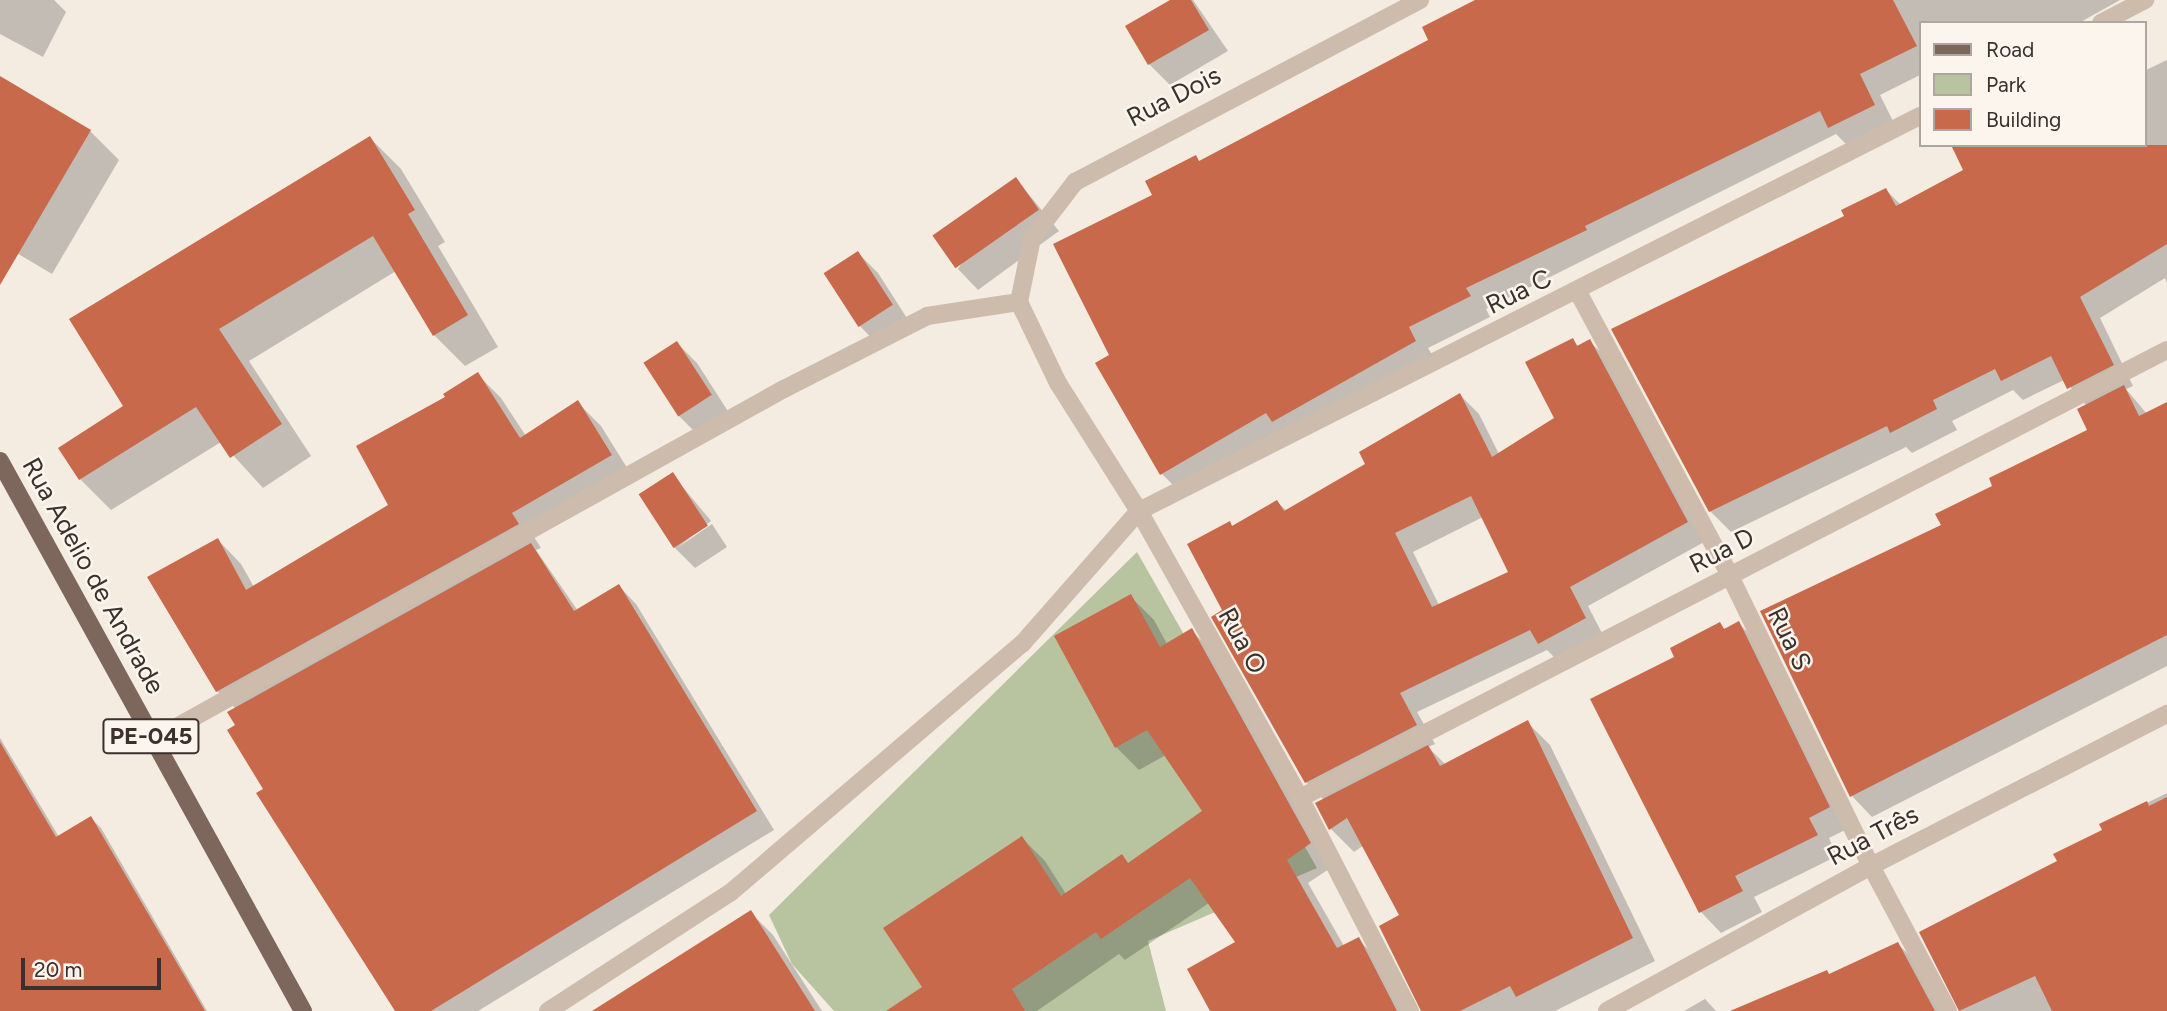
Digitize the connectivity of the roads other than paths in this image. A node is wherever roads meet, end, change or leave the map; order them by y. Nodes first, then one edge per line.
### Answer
1 (1420, 0) edge
2 (2136, 2) edge
3 (2104, 21) edge
4 (1918, 117) edge
5 (1578, 292) junction
6 (1019, 302) junction
7 (2167, 350) edge
8 (0, 461) edge
9 (1139, 511) junction
10 (1730, 576) junction
11 (2167, 714) edge
12 (153, 740) junction
13 (1300, 797) junction
14 (1871, 866) junction
15 (303, 1011) edge
16 (548, 1011) edge
17 (1410, 1011) edge
18 (1606, 1011) edge
19 (1948, 1011) edge

1 - 6 street, Rua Dois
2 - 3 street
4 - 5 street, Rua C
5 - 9 street, Rua C
5 - 10 street, Rua S
6 - 9 street, Rua O
6 - 12 street
7 - 10 street, Rua D
8 - 12 main road, Rua Adelio de Andrade / PE-045
9 - 13 street, Rua O
9 - 16 street
10 - 13 street, Rua D
10 - 14 street, Rua S
11 - 14 street, Rua Três
12 - 15 main road, Rua Adelio de Andrade / PE-045
13 - 17 street, Rua O
14 - 18 street, Rua Três
14 - 19 street, Rua S

